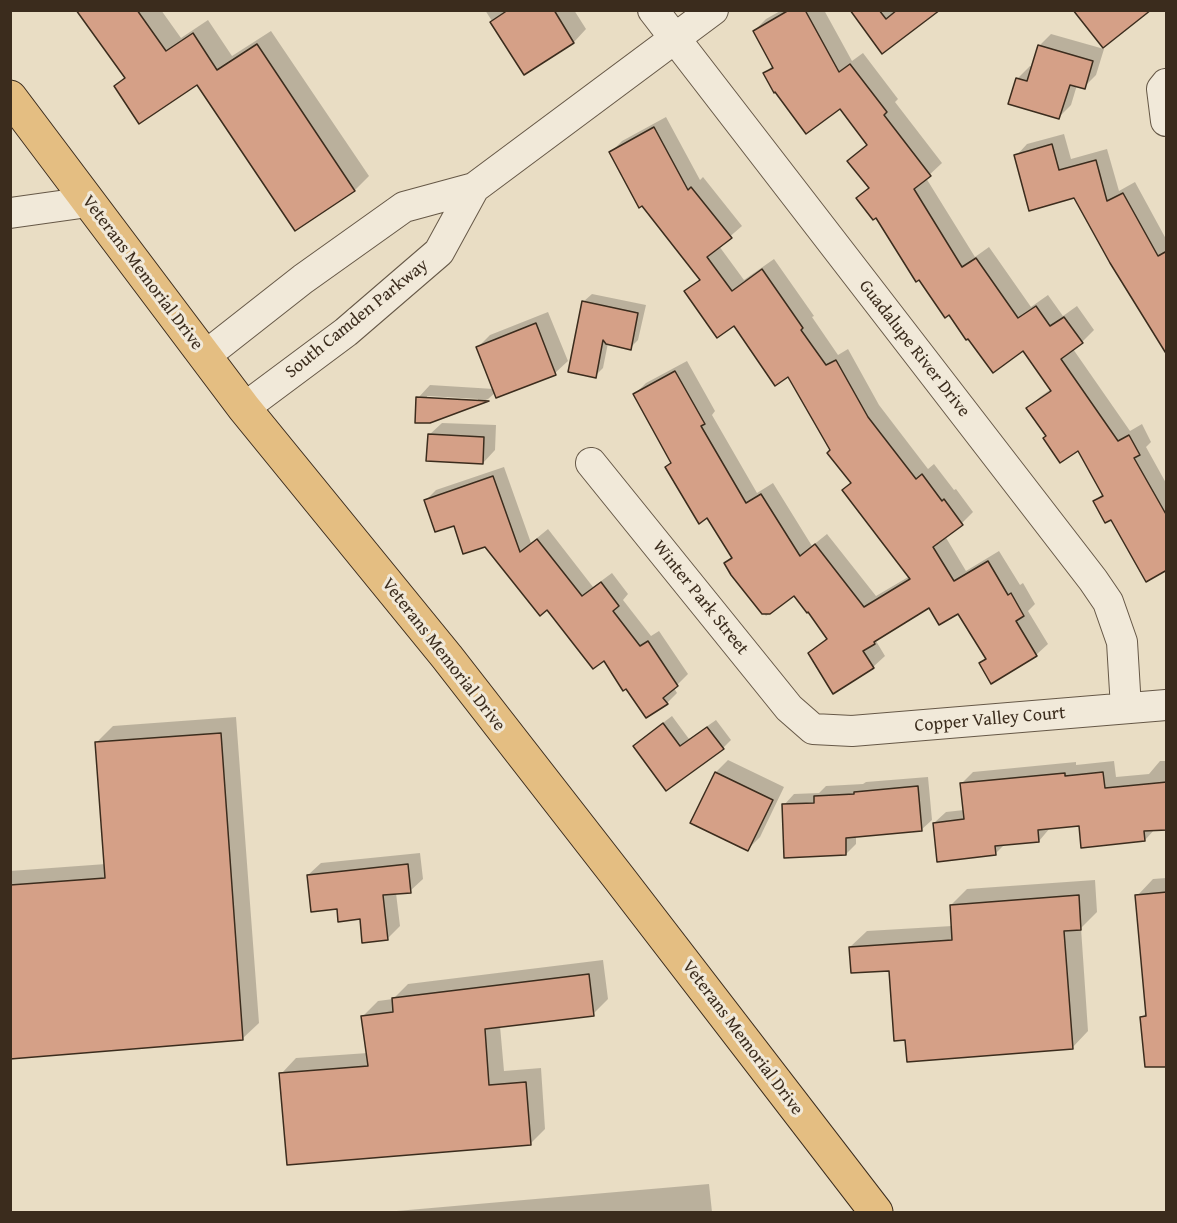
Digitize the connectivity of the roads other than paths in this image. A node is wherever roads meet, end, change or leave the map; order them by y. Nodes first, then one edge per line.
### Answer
1 (653, 10) edge
2 (713, 10) edge
3 (675, 39) junction
4 (1167, 84) edge
5 (10, 98) edge
6 (1167, 121) edge
7 (474, 188) junction
8 (88, 202) junction
9 (10, 213) edge
10 (205, 356) junction
11 (244, 408) junction
12 (591, 463) dead end
13 (1167, 705) edge
14 (1126, 708) junction
15 (813, 729) joint
16 (876, 1212) edge

1 - 3 street, Guadalupe River Drive
2 - 3 street, South Camden Parkway
3 - 7 street, South Camden Parkway
3 - 14 street, Guadalupe River Drive
4 - 6 street
5 - 8 main road, Veterans Memorial Drive
7 - 10 street, South Camden Parkway
7 - 11 street, South Camden Parkway
8 - 9 street
8 - 10 main road, Veterans Memorial Drive
10 - 11 main road, Veterans Memorial Drive
11 - 16 main road, Veterans Memorial Drive
12 - 15 street, Winter Park Street
13 - 14 street, Copper Valley Court
14 - 15 street, Copper Valley Court

